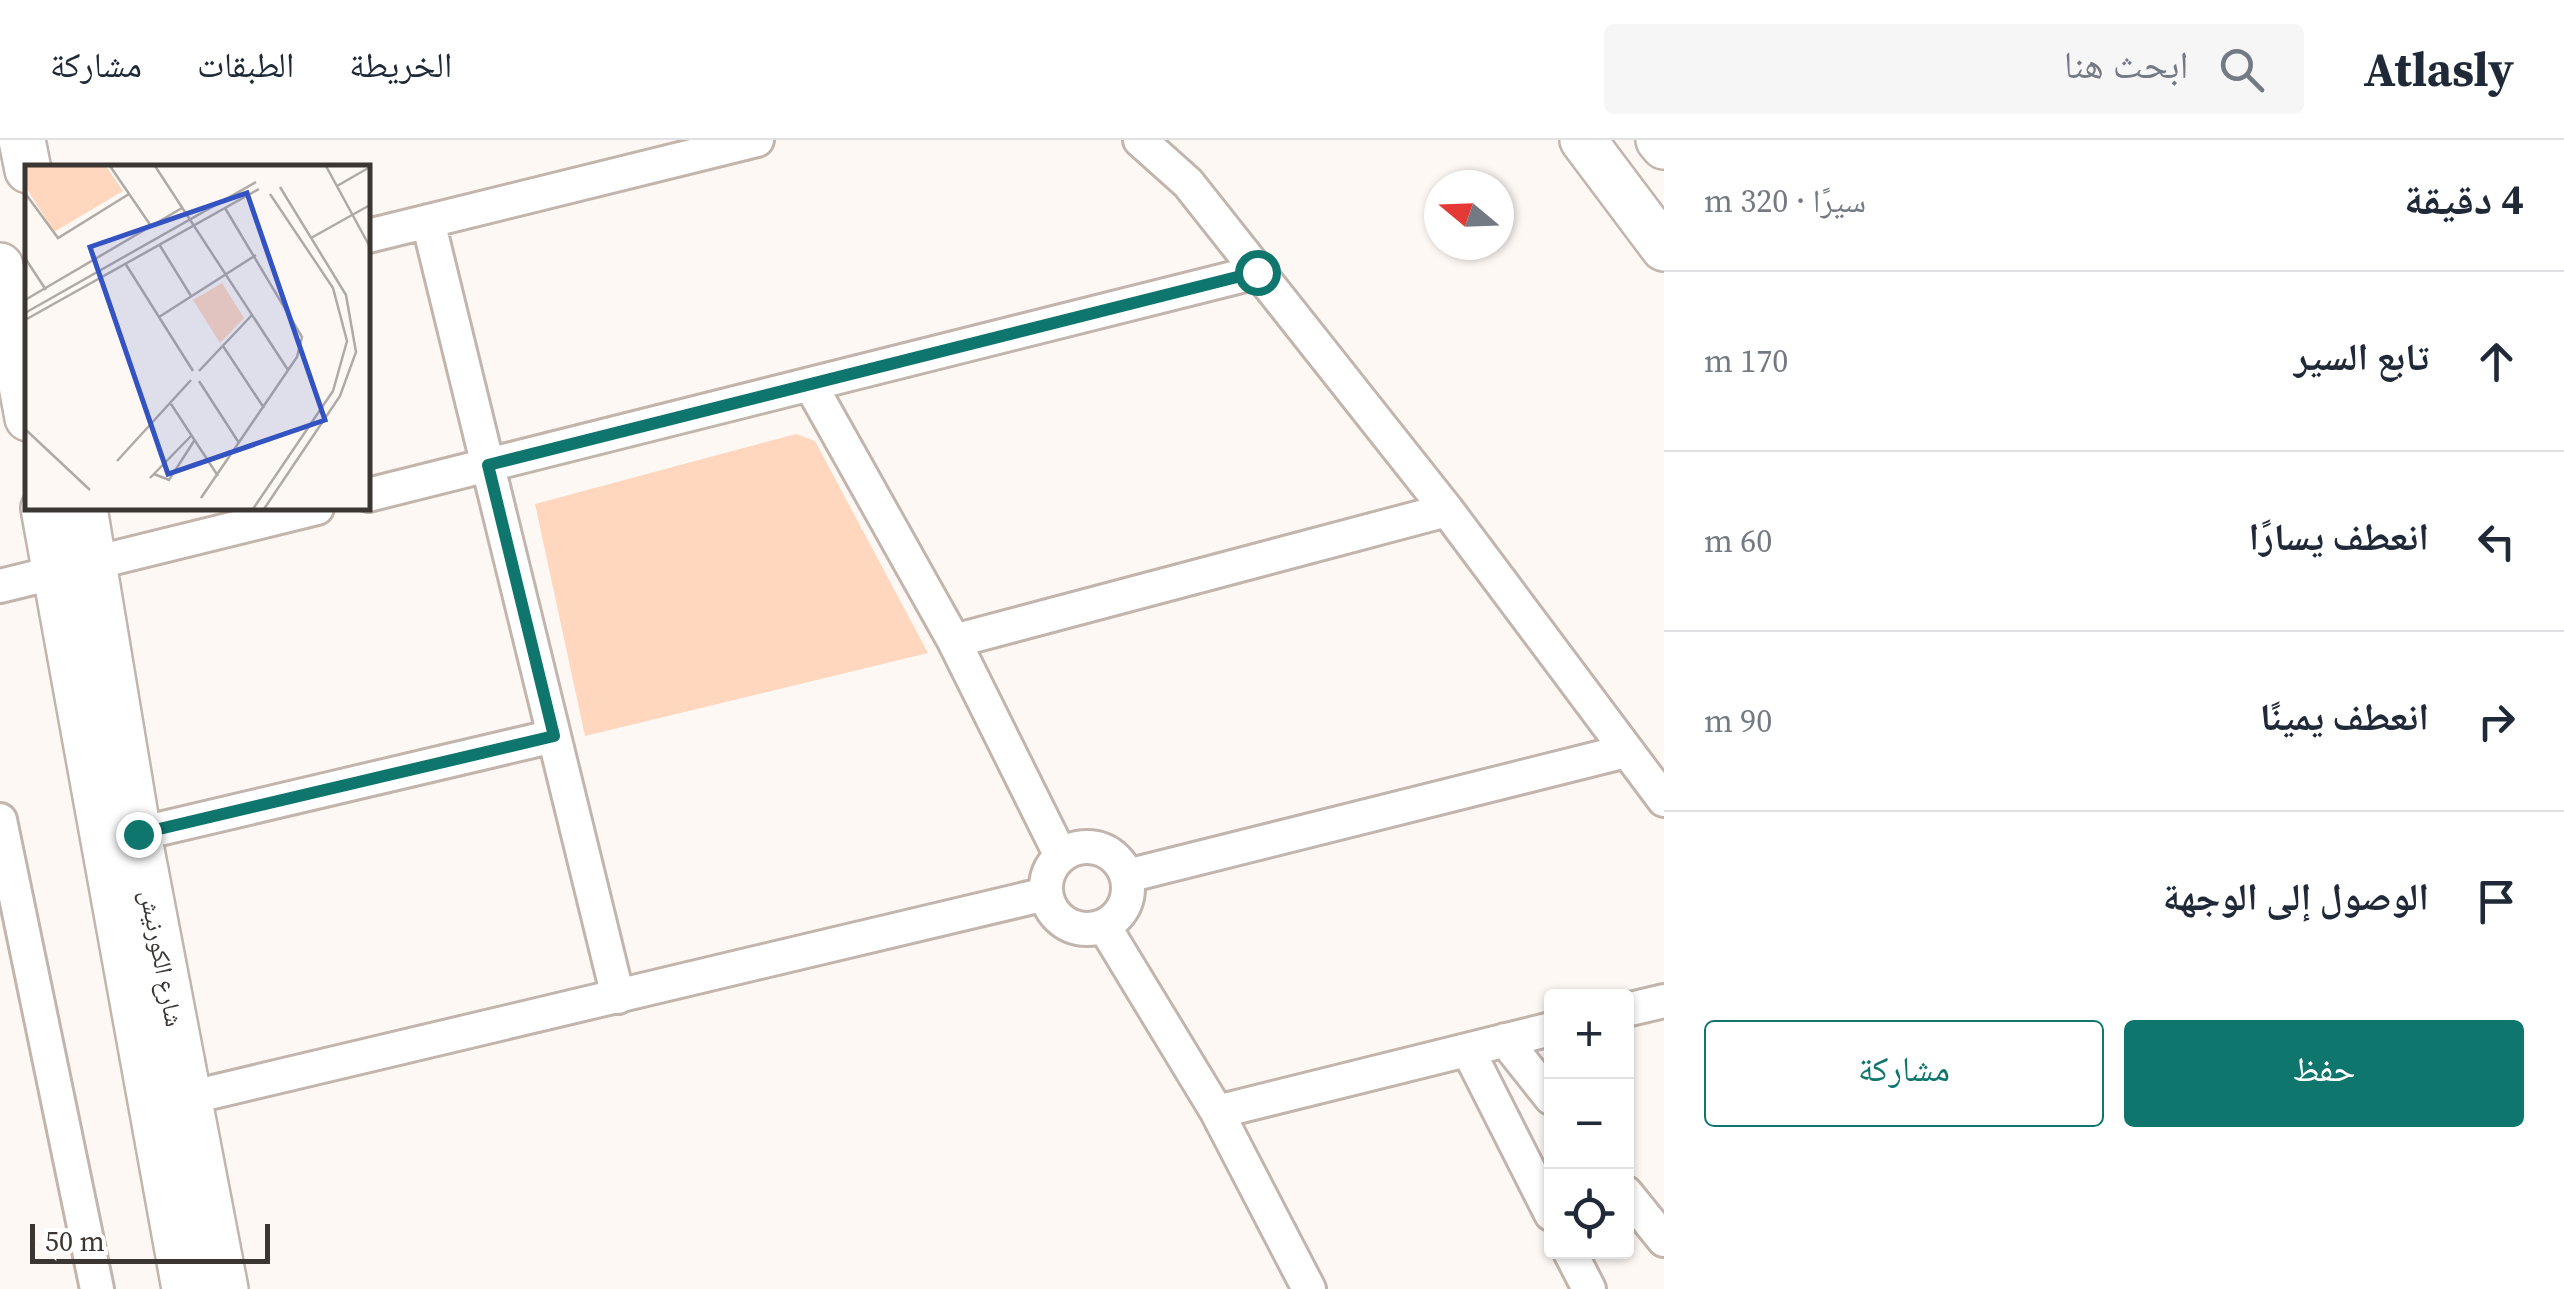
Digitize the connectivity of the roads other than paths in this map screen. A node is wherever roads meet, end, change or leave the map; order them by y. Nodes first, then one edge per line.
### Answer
1 (22, 140) edge
2 (757, 140) edge
3 (1140, 140) edge
4 (1582, 140) edge
5 (1659, 140) edge
6 (1664, 146) edge
7 (27, 165) edge
8 (428, 221) junction
9 (370, 236) edge
10 (1664, 248) edge
11 (0, 266) edge
12 (1257, 272) junction
13 (810, 384) junction
14 (25, 402) edge
15 (488, 465) junction
16 (370, 494) edge
17 (45, 510) edge
18 (84, 510) edge
19 (309, 510) edge
20 (1447, 510) junction
21 (74, 568) junction
22 (0, 586) edge
23 (954, 641) junction
24 (554, 736) junction
25 (1626, 751) junction
26 (1664, 800) edge
27 (138, 834) junction
28 (2, 837) edge
29 (1061, 856) junction
30 (1127, 876) junction
31 (1046, 894) junction
32 (1104, 926) junction
33 (618, 997) junction
34 (1664, 1001) edge
35 (1634, 1008) edge
36 (1544, 1031) edge
37 (1506, 1040) junction
38 (1468, 1050) junction
39 (1544, 1088) edge
40 (188, 1098) junction
41 (1217, 1112) junction
42 (1544, 1198) edge
43 (1634, 1203) edge
44 (1664, 1240) edge
45 (1574, 1259) edge
46 (97, 1289) edge
47 (184, 1289) edge
48 (225, 1289) edge
49 (1309, 1289) edge
50 (1589, 1289) edge

1 - 7 street
2 - 8 street
3 - 12 street
4 - 10 street
5 - 6 street
8 - 9 street
8 - 15 street
11 - 14 street
12 - 13 street
12 - 20 street
13 - 15 street
13 - 23 street
15 - 16 street
15 - 24 street
17 - 21 street, شارع الكورنيش
18 - 21 street, شارع الكورنيش
19 - 21 street
20 - 23 street
20 - 25 street
21 - 22 street
21 - 27 street, شارع الكورنيش
21 - 47 street, شارع الكورنيش
23 - 29 street
24 - 27 street
24 - 33 street
25 - 26 street
25 - 30 street
27 - 40 street, شارع الكورنيش
28 - 46 street
29 - 30 street
29 - 31 street
30 - 32 street
31 - 32 street
31 - 33 street
32 - 41 street
33 - 40 street
34 - 35 street
36 - 37 street
37 - 38 street
37 - 39 street
38 - 41 street
38 - 42 street
40 - 48 street, شارع الكورنيش
41 - 49 street
43 - 44 street
45 - 50 street

